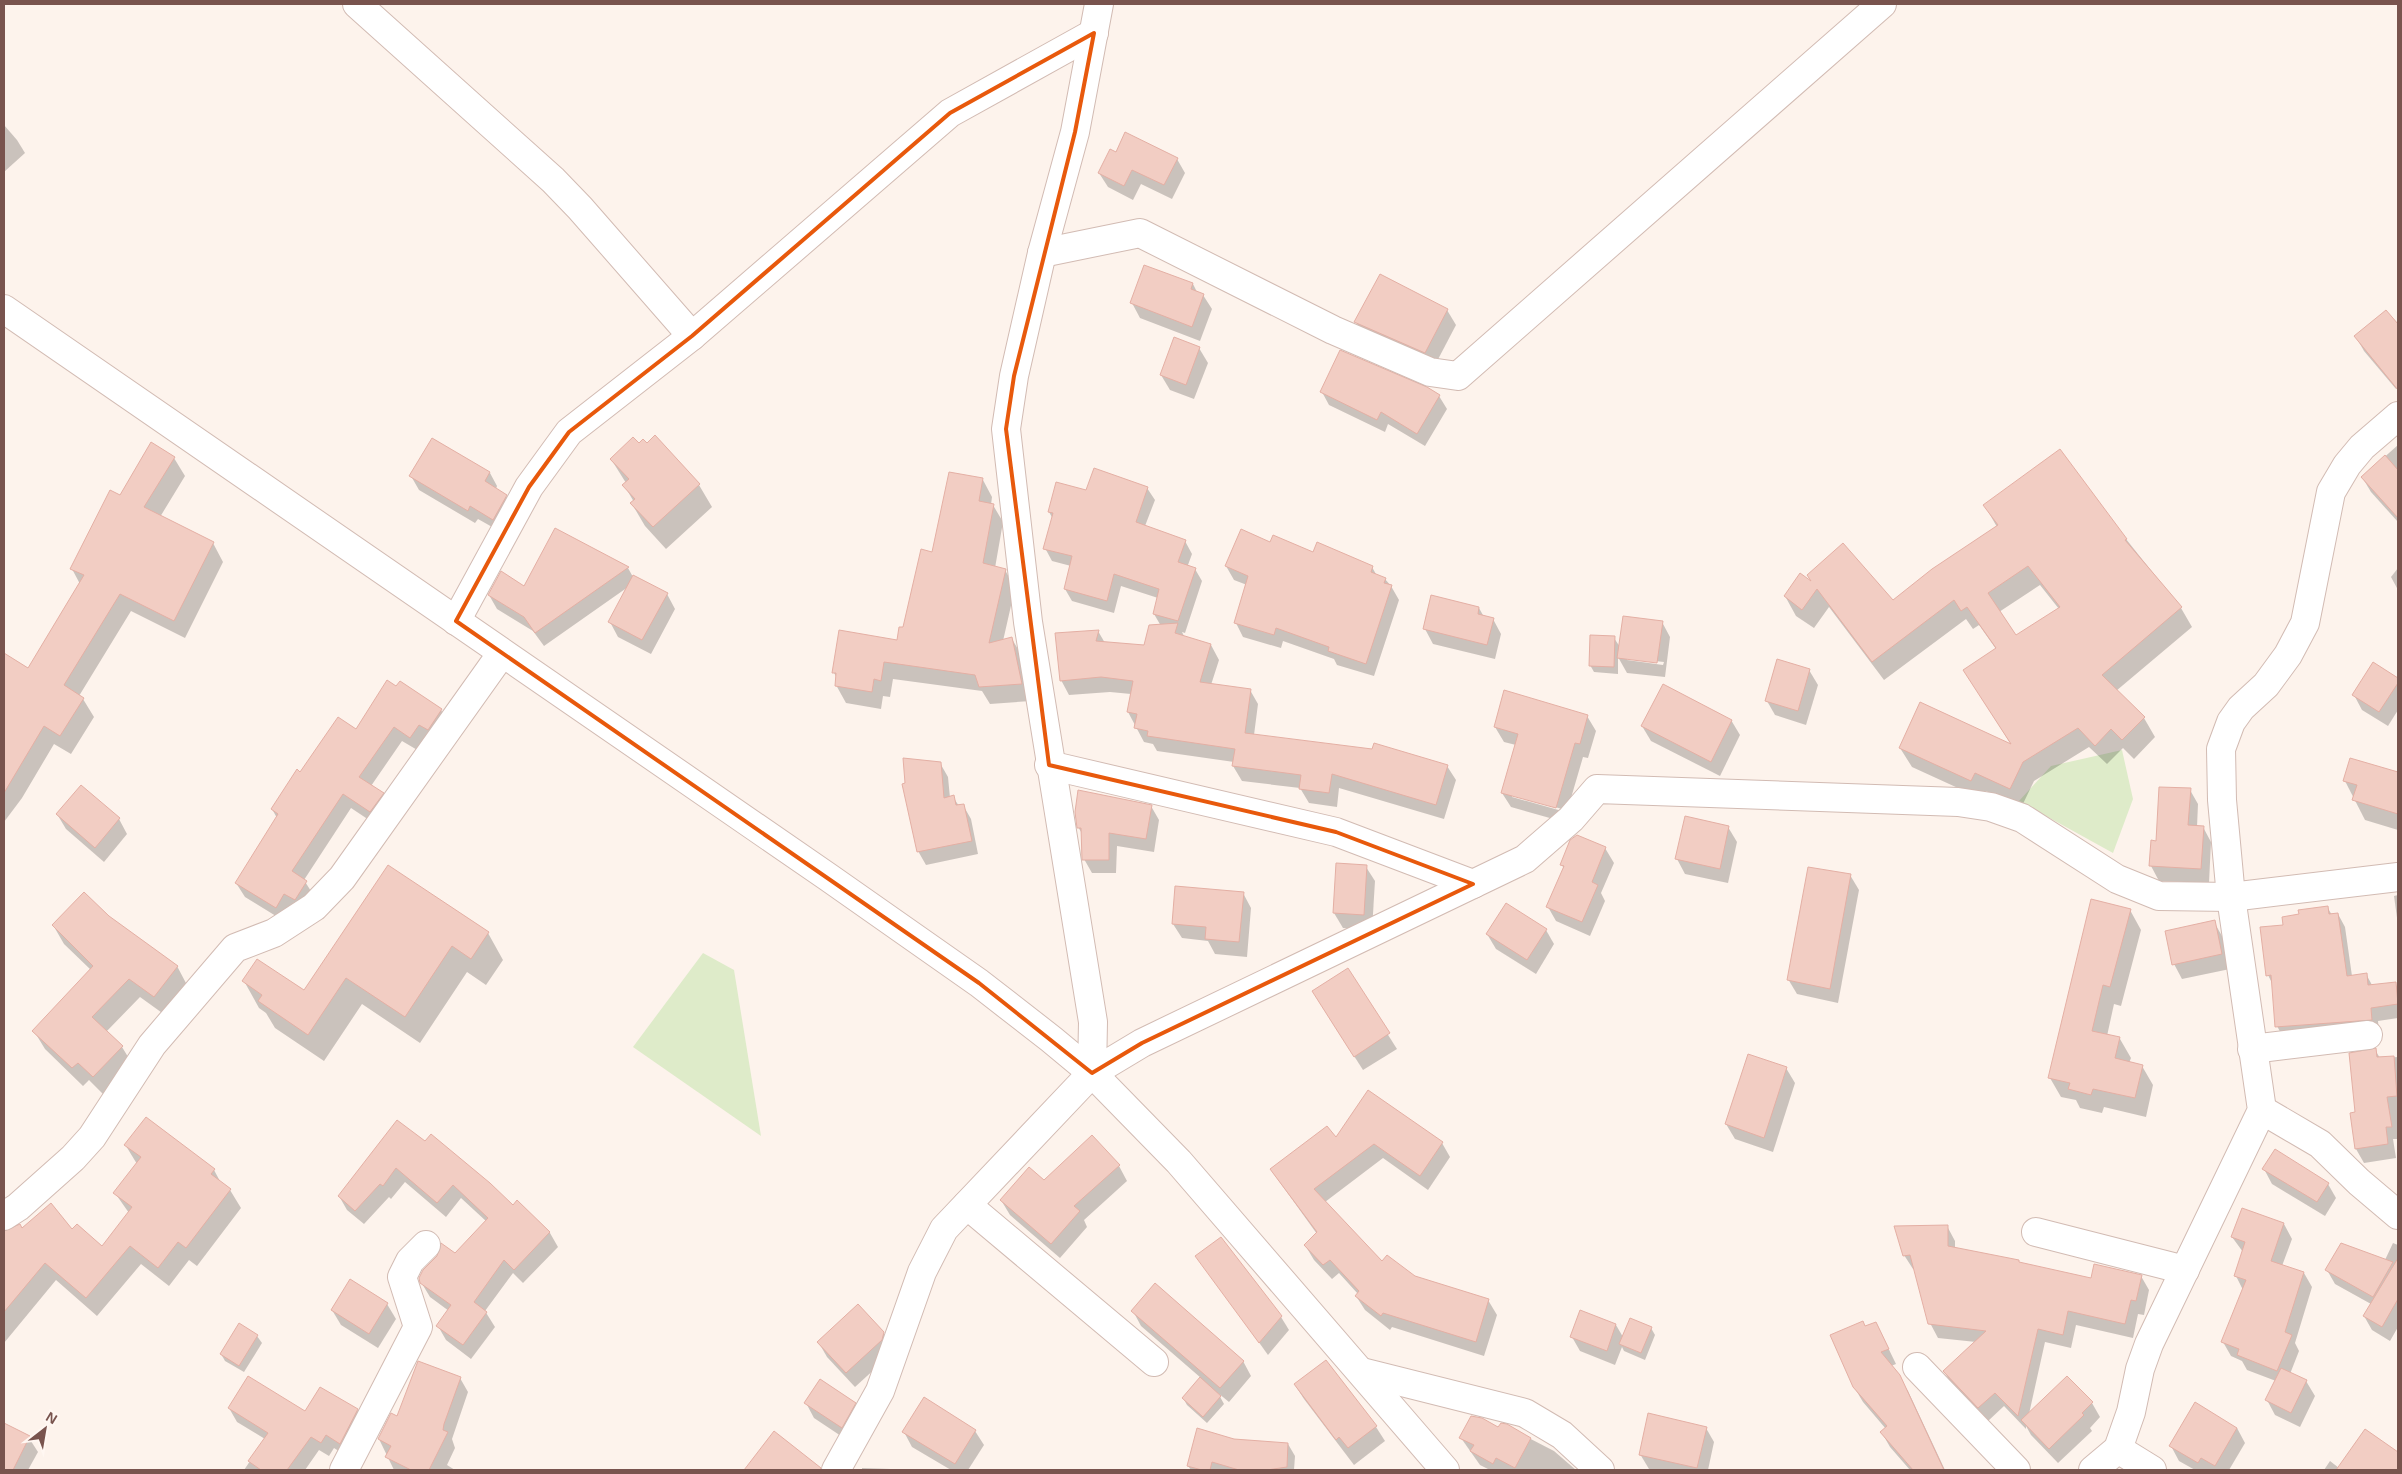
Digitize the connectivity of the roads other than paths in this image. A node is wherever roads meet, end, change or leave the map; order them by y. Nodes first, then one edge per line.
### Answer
1 (357, 4) edge
2 (1099, 4) edge
3 (1882, 4) edge
4 (1094, 33) junction
5 (1042, 253) junction
6 (4, 309) edge
7 (692, 336) junction
8 (2398, 416) edge
9 (456, 621) junction
10 (502, 653) junction
11 (1050, 765) junction
12 (2398, 877) edge
13 (1473, 884) junction
14 (2231, 897) junction
15 (2368, 1035) dead end
16 (2252, 1048) junction
17 (1092, 1073) junction
18 (2262, 1110) junction
19 (967, 1205) junction
20 (2398, 1215) edge
21 (4, 1216) edge
22 (2036, 1232) dead end
23 (426, 1245) dead end
24 (2185, 1270) junction
25 (1154, 1362) dead end
26 (1917, 1367) dead end
27 (1362, 1372) junction
28 (2118, 1449) junction
29 (344, 1470) edge
30 (836, 1470) edge
31 (1445, 1470) edge
32 (1600, 1470) edge
33 (2016, 1470) edge
34 (2093, 1470) edge
35 (2152, 1470) edge

1 - 7 street
2 - 4 street
3 - 5 street
4 - 5 street
4 - 7 street
5 - 11 street
6 - 9 street
7 - 9 street
8 - 14 street
9 - 10 street
10 - 17 street
10 - 21 street
11 - 13 street
11 - 17 street
12 - 14 street
13 - 14 street
13 - 17 street
14 - 16 street
15 - 16 street
16 - 18 street
17 - 19 street
17 - 27 street
18 - 20 street
18 - 24 street
19 - 25 street
19 - 30 street
22 - 24 street
23 - 29 street
24 - 28 street
26 - 33 street
27 - 31 street
27 - 32 street
28 - 34 street
28 - 35 street

